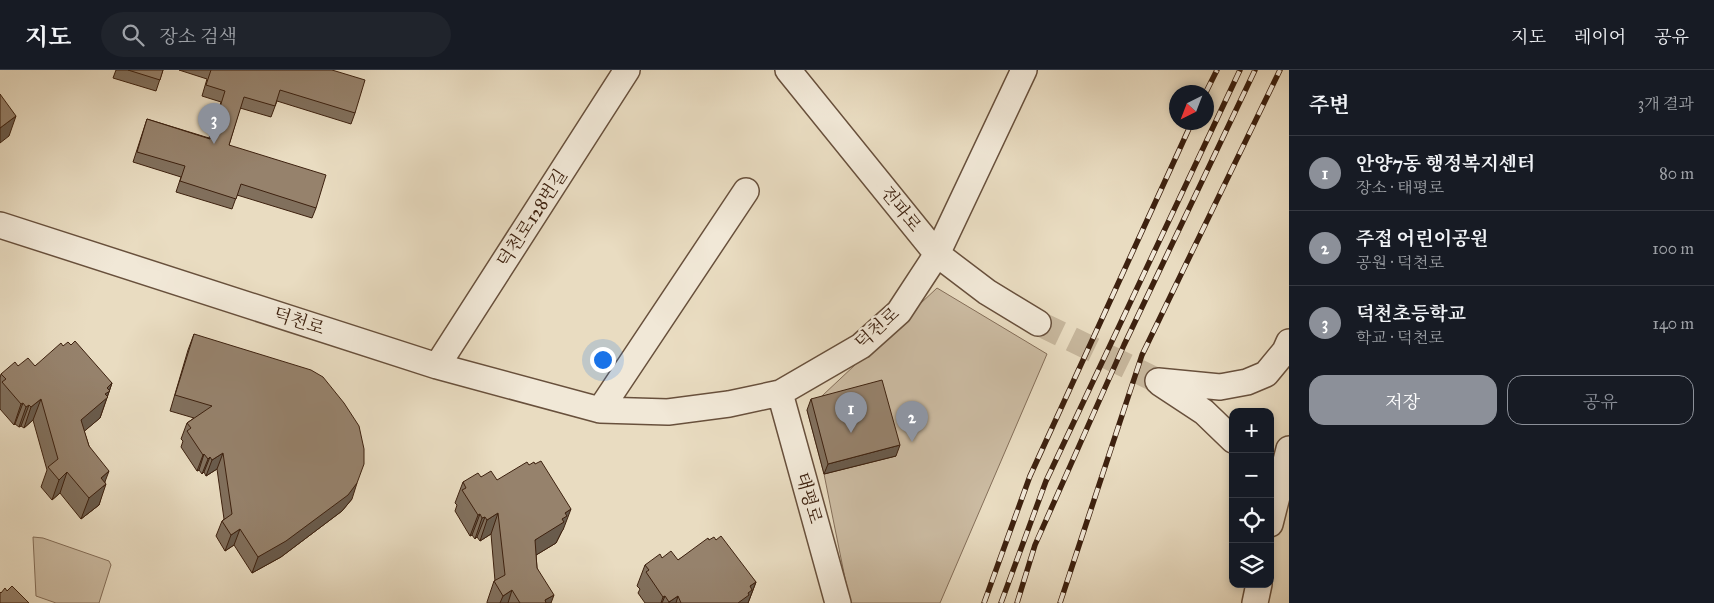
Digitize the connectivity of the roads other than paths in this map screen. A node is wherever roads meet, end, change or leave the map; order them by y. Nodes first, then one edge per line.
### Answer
1 (627, 70) edge
2 (788, 70) edge
3 (1024, 70) edge
4 (746, 191) dead end
5 (0, 225) edge
6 (937, 254) junction
7 (1038, 323) tunnel mouth
8 (1289, 342) edge
9 (437, 366) junction
10 (780, 393) junction
11 (600, 410) junction
12 (1229, 436) edge
13 (1289, 449) edge
14 (1277, 516) edge
15 (838, 603) edge

1 - 9 street, 덕천로128번길
2 - 6 street, 전파로
3 - 6 street, 덕천로
4 - 11 street
5 - 9 street, 덕천로
6 - 7 street, 전파로
6 - 10 street, 덕천로
8 - 12 street
9 - 11 street, 덕천로
10 - 11 street, 덕천로
10 - 15 street, 태평로
13 - 14 street

